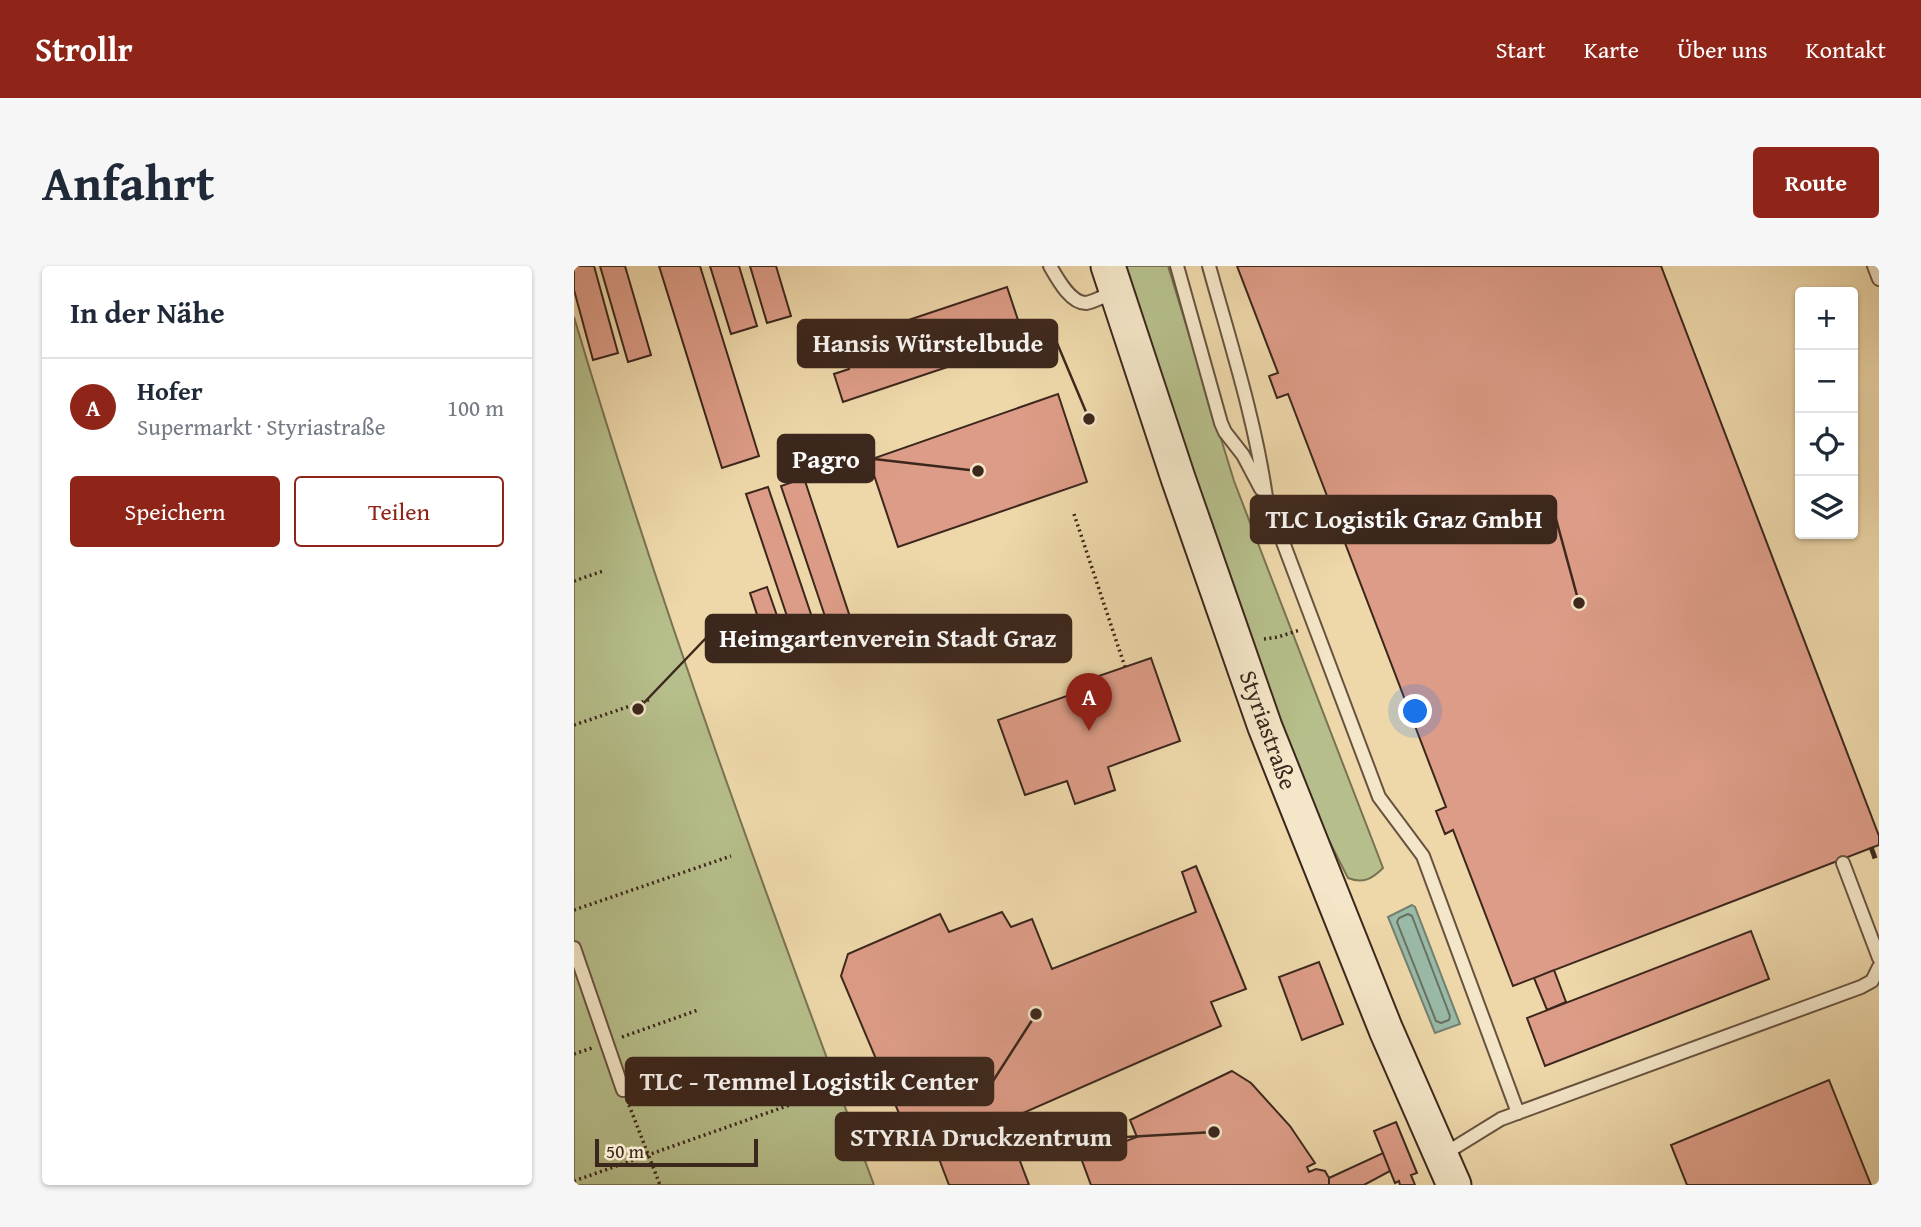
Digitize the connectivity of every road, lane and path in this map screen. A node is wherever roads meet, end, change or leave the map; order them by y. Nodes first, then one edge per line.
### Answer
1 (1050, 266) edge
2 (1177, 266) edge
3 (1209, 266) edge
4 (1874, 266) edge
5 (1112, 279) edge
6 (1879, 279) edge
7 (1266, 497) junction
8 (1074, 514) dead end
9 (603, 570) dead end
10 (574, 580) edge
11 (1293, 634) dead end
12 (1278, 638) dead end
13 (1125, 667) dead end
14 (651, 699) dead end
15 (574, 725) edge
16 (731, 856) dead end
17 (1843, 863) dead end
18 (574, 910) edge
19 (574, 948) edge
20 (1879, 958) edge
21 (1879, 967) edge
22 (698, 1010) dead end
23 (607, 1043) junction
24 (574, 1054) edge
25 (623, 1090) joint
26 (818, 1095) dead end
27 (1518, 1113) junction
28 (649, 1155) junction
29 (1448, 1170) edge
30 (574, 1181) edge
31 (660, 1185) edge

1 - 5 lane
2 - 7 lane
3 - 7 lane
4 - 6 lane
5 - 29 street, Styriastraße
7 - 27 lane
8 - 13 path
9 - 10 path
11 - 12 path
14 - 15 path
16 - 18 path
17 - 20 lane
19 - 23 lane
21 - 27 lane
22 - 23 path
23 - 24 path
23 - 25 lane
25 - 28 path
26 - 28 path
27 - 29 lane
28 - 30 path
28 - 31 path

